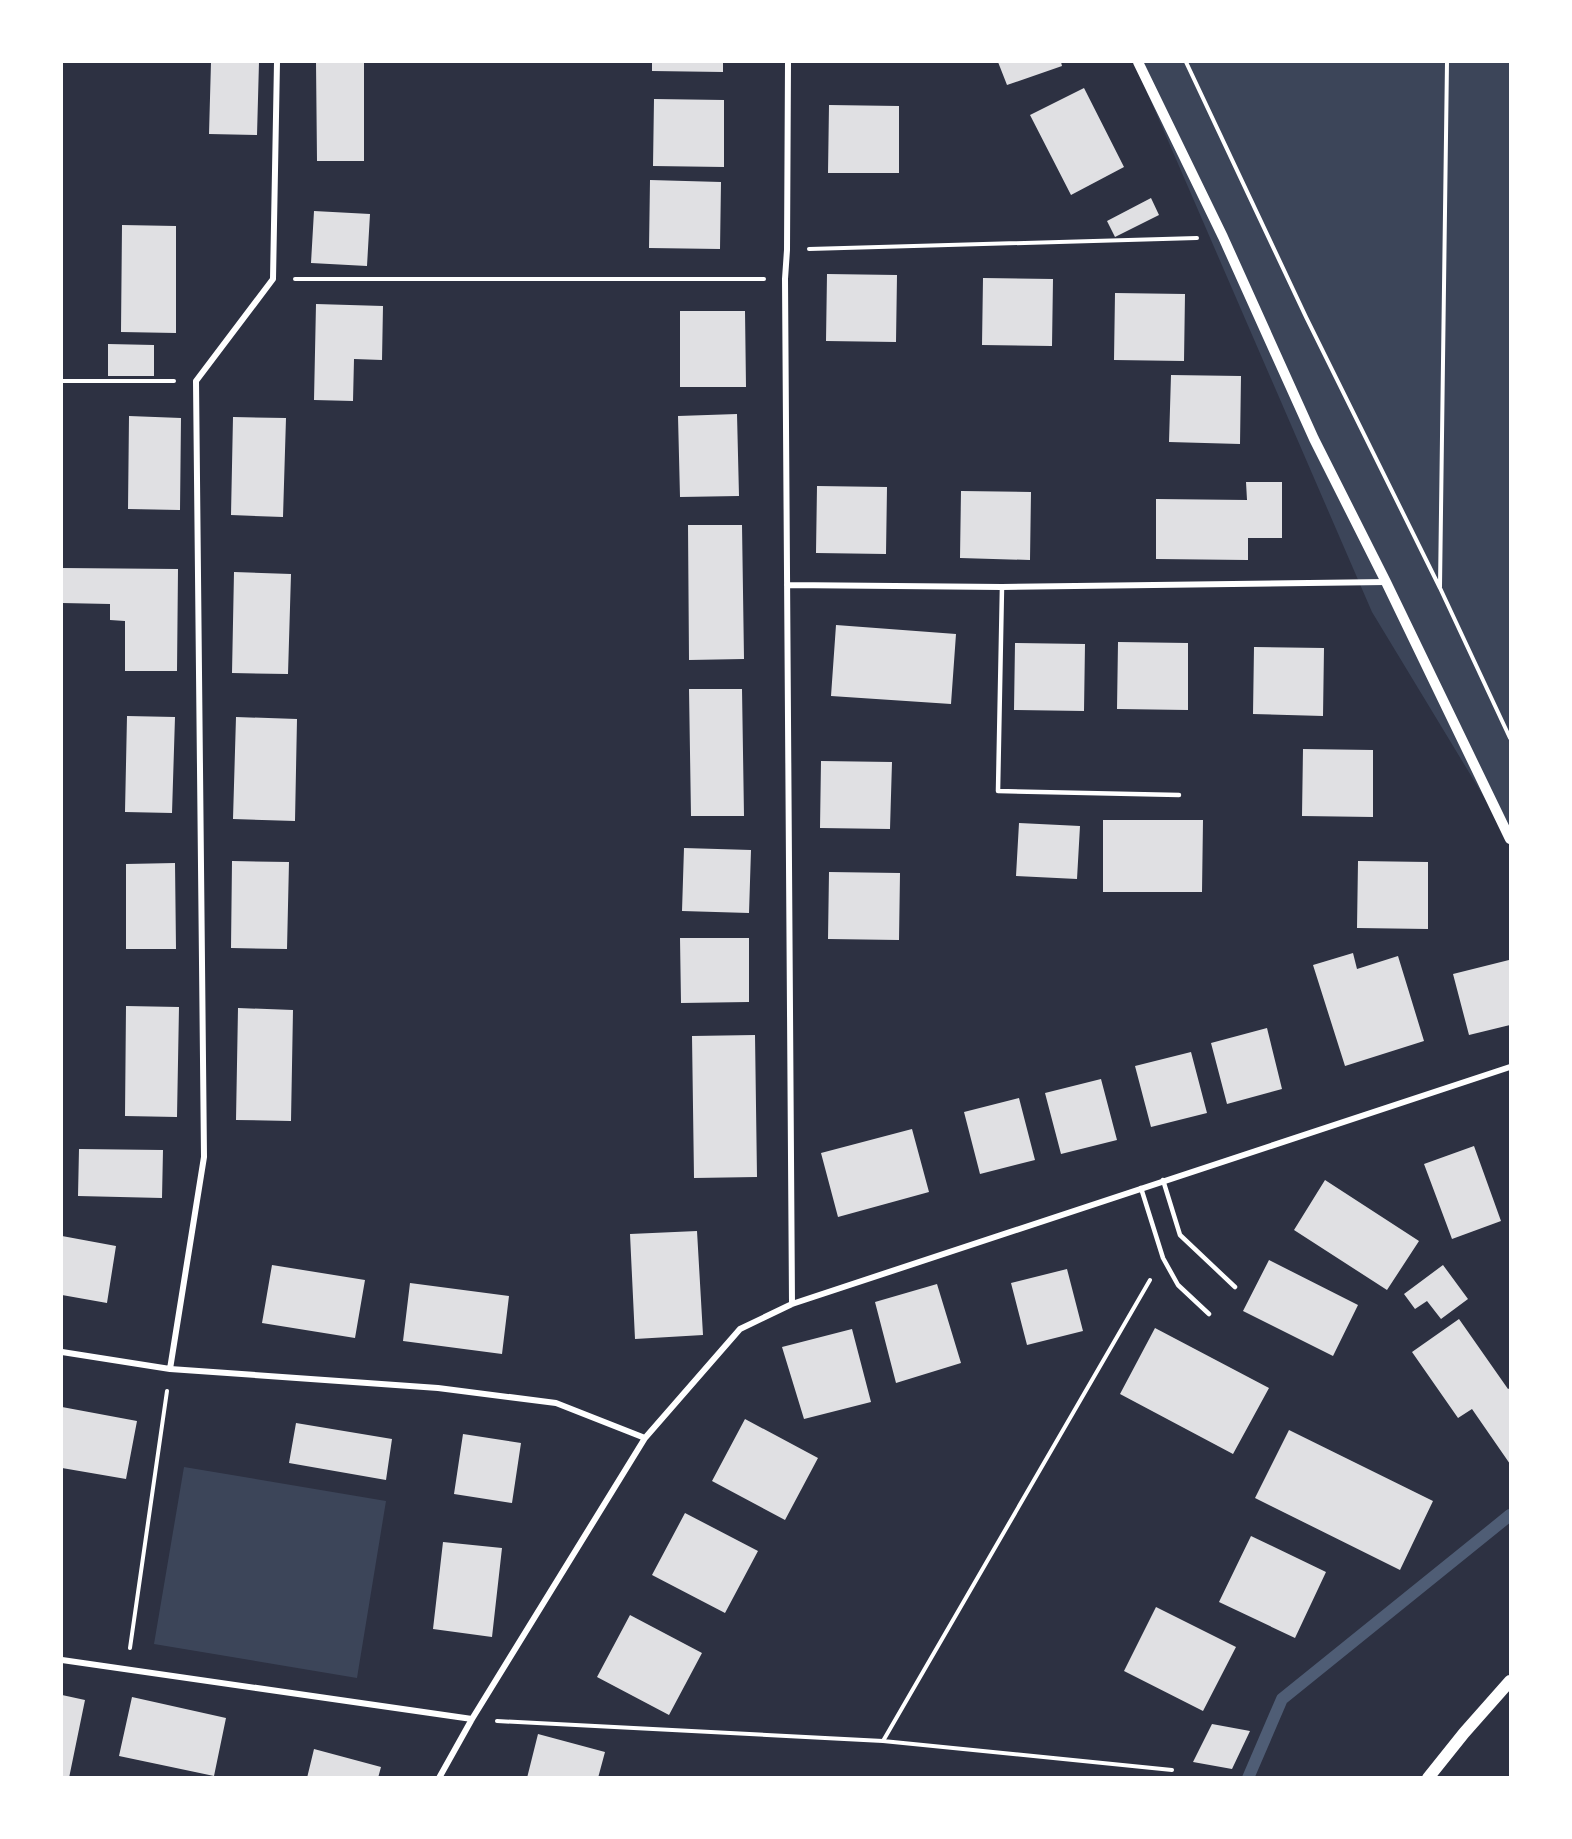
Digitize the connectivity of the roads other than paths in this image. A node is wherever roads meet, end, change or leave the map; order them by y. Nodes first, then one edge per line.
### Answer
1 (277, 62) edge
2 (788, 62) edge
3 (1138, 62) edge
4 (1386, 582) junction
5 (787, 585) junction
6 (1002, 587) junction
7 (1179, 795) dead end
8 (1510, 839) edge
9 (1510, 1067) edge
10 (1163, 1180) junction
11 (1141, 1188) junction
12 (1235, 1287) dead end
13 (792, 1304) junction
14 (1209, 1314) dead end
15 (62, 1352) edge
16 (170, 1369) junction
17 (645, 1438) junction
18 (62, 1660) edge
19 (1510, 1681) edge
20 (472, 1719) junction
21 (439, 1778) edge
22 (1428, 1778) edge

1 - 16 street
2 - 5 street
3 - 4 street
4 - 6 street
4 - 8 street
5 - 6 street
5 - 13 street
6 - 7 lane
9 - 10 street
10 - 11 street
10 - 12 lane
11 - 13 street
11 - 14 lane
13 - 17 street
15 - 16 street
16 - 17 street
17 - 20 street
18 - 20 street
19 - 22 main road
20 - 21 street

